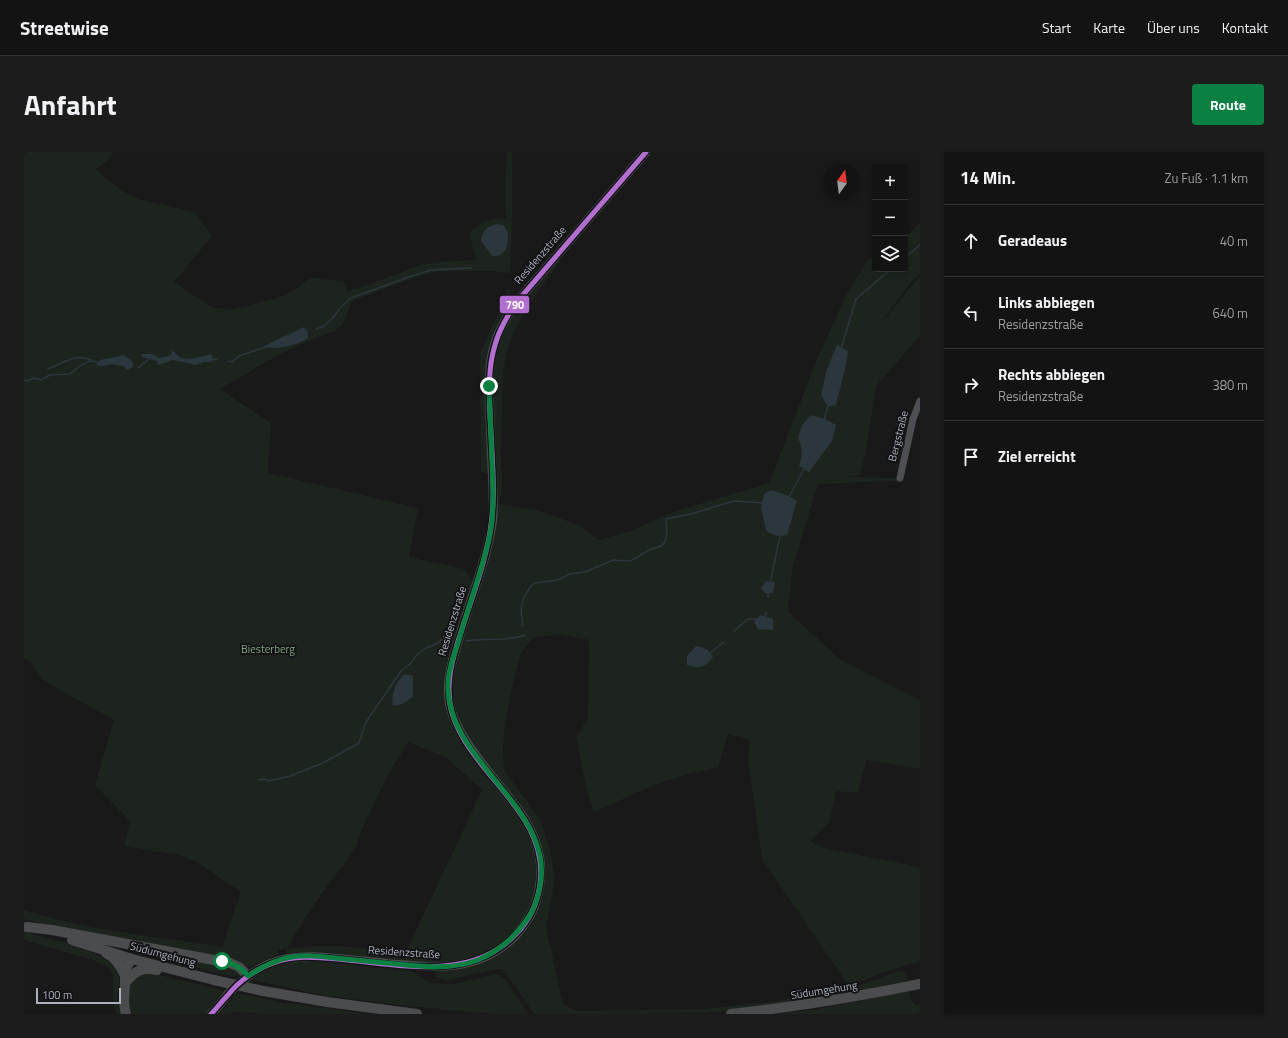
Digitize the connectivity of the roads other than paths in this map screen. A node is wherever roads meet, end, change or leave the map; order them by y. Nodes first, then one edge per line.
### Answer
1 (646, 152) edge
2 (920, 401) edge
3 (900, 478) dead end
4 (25, 926) edge
5 (97, 948) junction
6 (132, 959) junction
7 (185, 973) junction
8 (248, 976) junction
9 (125, 980) junction
10 (920, 984) edge
11 (213, 1013) edge
12 (126, 1014) edge
13 (417, 1014) edge
14 (731, 1014) edge

1 - 8 main road, Residenzstraße
2 - 3 street, Bergstraße
4 - 5 main road, Südumgehung
4 - 8 main road
5 - 6 main road, Südumgehung
5 - 9 main road
6 - 7 main road, Südumgehung
6 - 9 main road
7 - 9 main road
7 - 13 main road, Südumgehung, bridge
8 - 11 main road, Residenzstraße
9 - 12 main road
10 - 14 main road, Südumgehung

